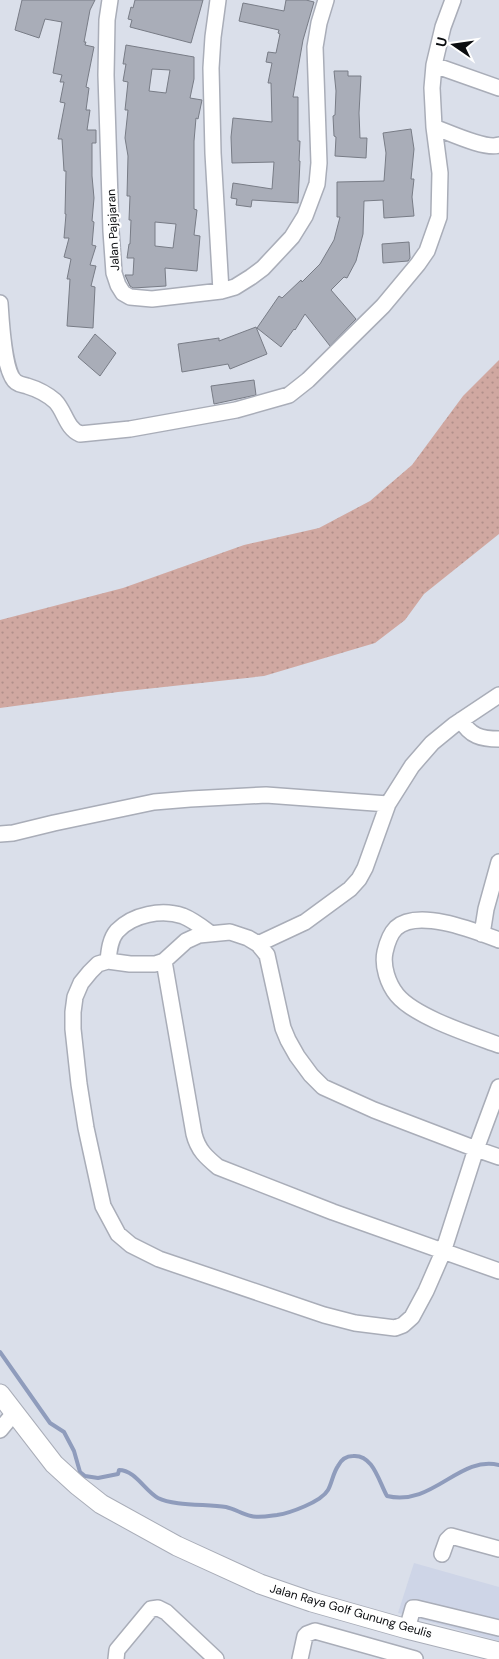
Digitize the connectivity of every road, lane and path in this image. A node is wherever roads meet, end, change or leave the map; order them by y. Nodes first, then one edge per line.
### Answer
1 (110, 0) edge
2 (218, 0) edge
3 (326, 0) edge
4 (453, 0) edge
5 (434, 65) junction
6 (499, 88) edge
7 (434, 127) junction
8 (499, 145) edge
9 (221, 291) junction
10 (0, 303) edge
11 (499, 695) edge
12 (461, 720) junction
13 (499, 738) edge
14 (388, 804) junction
15 (0, 834) edge
16 (499, 862) edge
17 (210, 933) junction
18 (482, 934) junction
19 (499, 940) edge
20 (258, 944) junction
21 (164, 960) junction
22 (108, 961) junction
23 (499, 1045) edge
24 (499, 1087) edge
25 (476, 1149) junction
26 (499, 1157) edge
27 (443, 1252) junction
28 (499, 1271) edge
29 (0, 1394) edge
30 (14, 1413) junction
31 (0, 1430) edge
32 (499, 1549) edge
33 (442, 1554) dead end
34 (499, 1628) edge
35 (407, 1629) junction
36 (499, 1652) edge
37 (116, 1659) edge
38 (216, 1659) edge
39 (300, 1659) edge
40 (414, 1659) edge

1 - 9 street, Jalan Pajajaran
2 - 9 street
3 - 9 street, Jalan Pajajaran
4 - 5 street
5 - 6 street
5 - 7 street
7 - 8 street
7 - 10 street
11 - 12 street
12 - 13 street
12 - 14 street
14 - 15 street
14 - 20 street
16 - 18 street
17 - 20 street
17 - 21 street
17 - 22 street
18 - 19 street
18 - 23 street
20 - 25 street
21 - 22 street
21 - 27 street
22 - 27 street
24 - 25 street
25 - 26 street
25 - 27 street
27 - 28 street
29 - 30 main road, Jalan Raya Golf Gunung Geulis
30 - 31 street
30 - 35 main road, Jalan Raya Golf Gunung Geulis
32 - 33 street
34 - 35 street
35 - 36 main road, Jalan Raya Golf Gunung Geulis
37 - 38 street
39 - 40 street

